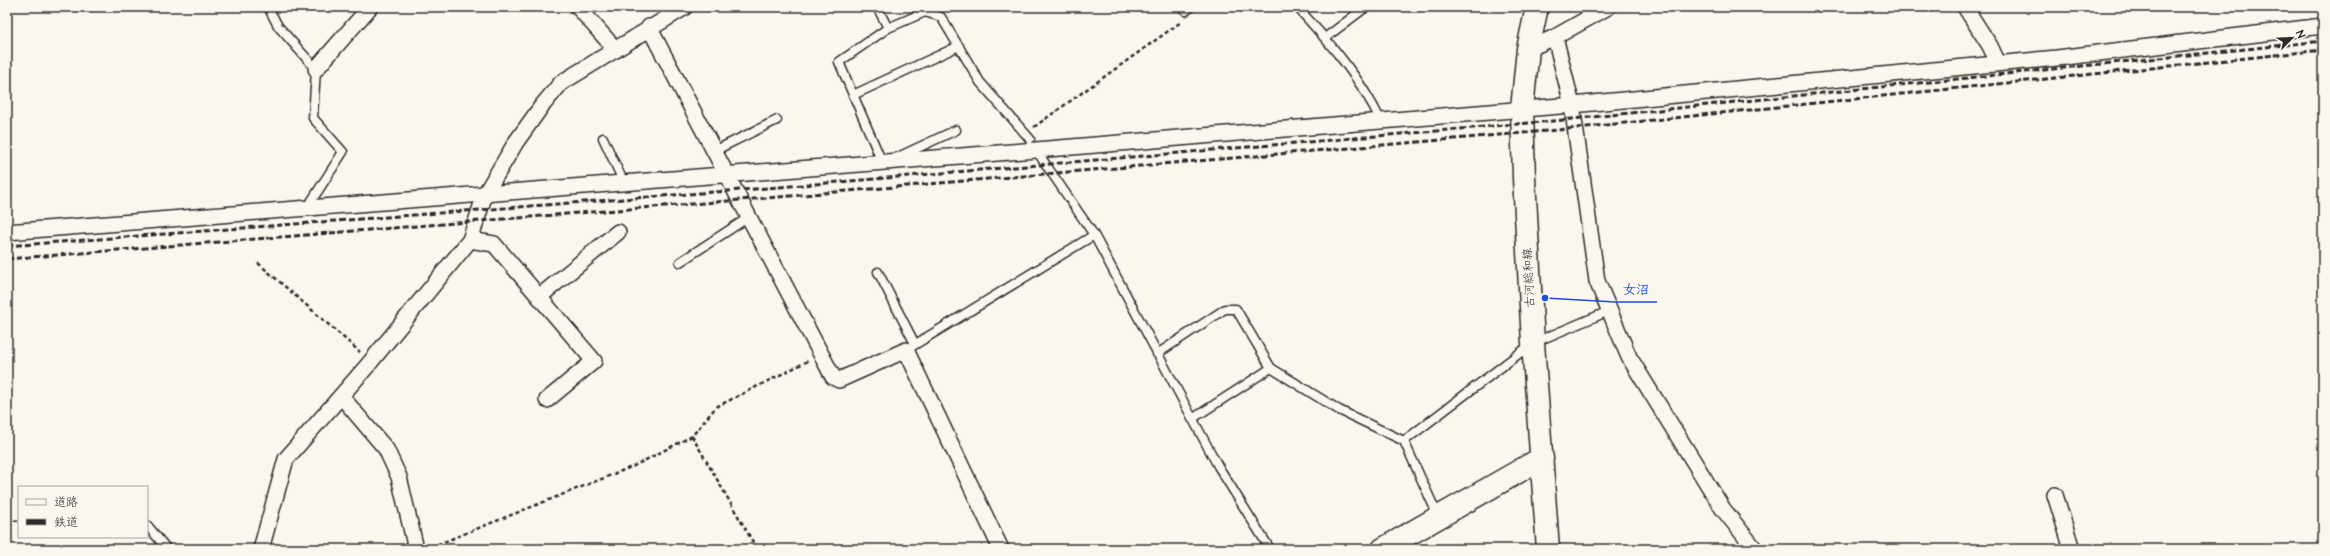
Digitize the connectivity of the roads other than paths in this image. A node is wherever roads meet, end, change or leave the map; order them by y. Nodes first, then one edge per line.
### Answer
1 (268, 7) edge
2 (370, 7) edge
3 (578, 7) edge
4 (684, 7) edge
5 (877, 7) edge
6 (1297, 7) edge
7 (1366, 7) edge
8 (1537, 7) edge
9 (1608, 7) edge
10 (1965, 7) edge
11 (2323, 26) edge
12 (650, 27) junction
13 (888, 28) junction
14 (1555, 37) junction
15 (1325, 38) junction
16 (959, 46) junction
17 (1528, 49) junction
18 (616, 50) junction
19 (1998, 63) junction
20 (316, 69) junction
21 (853, 95) junction
22 (1572, 105) junction
23 (1522, 109) junction
24 (777, 120) dead end
25 (1381, 121) junction
26 (956, 130) dead end
27 (603, 138) dead end
28 (1033, 144) junction
29 (714, 151) junction
30 (885, 162) junction
31 (726, 175) junction
32 (624, 183) junction
33 (485, 194) junction
34 (306, 208) junction
35 (748, 217) junction
36 (7, 232) edge
37 (618, 232) dead end
38 (1094, 235) junction
39 (470, 240) junction
40 (680, 262) dead end
41 (878, 272) dead end
42 (539, 297) junction
43 (1609, 311) junction
44 (1533, 343) junction
45 (910, 347) junction
46 (1157, 354) junction
47 (1271, 368) junction
48 (341, 396) junction
49 (547, 400) dead end
50 (1192, 419) junction
51 (1404, 441) junction
52 (1542, 458) junction
53 (2055, 495) dead end
54 (1438, 516) junction
55 (148, 526) edge
56 (167, 549) edge
57 (261, 549) edge
58 (416, 549) edge
59 (1001, 549) edge
60 (1270, 549) edge
61 (1383, 549) edge
62 (1548, 549) edge
63 (1755, 549) edge
64 (2072, 549) edge

1 - 20 lane
2 - 20 street
3 - 18 street
4 - 12 street
5 - 13 lane
6 - 15 lane
7 - 15 lane
8 - 17 main road, 古河総和線
9 - 14 street
10 - 19 street
11 - 19 street
12 - 18 street
12 - 29 street
13 - 16 lane
13 - 21 lane
14 - 17 street
14 - 22 street
15 - 25 lane
16 - 21 lane
16 - 28 lane
17 - 23 main road, 古河総和線
18 - 33 street
19 - 22 street
20 - 34 lane
21 - 30 lane
22 - 23 street
22 - 43 street
23 - 25 street
23 - 44 main road, 古河総和線
24 - 29 lane
25 - 28 street
26 - 30 lane
27 - 32 lane
28 - 30 street
28 - 38 lane
29 - 31 street
30 - 31 street
31 - 32 street
31 - 35 street
32 - 33 street
33 - 34 street
33 - 39 street
34 - 36 street
35 - 40 lane
35 - 45 street
37 - 42 street
38 - 45 lane
38 - 46 lane
39 - 42 street
39 - 48 street
41 - 45 lane
42 - 49 street
43 - 44 lane
43 - 63 street
44 - 51 lane
44 - 52 main road, 古河総和線
45 - 59 street
46 - 47 lane
46 - 50 lane
47 - 50 lane
47 - 51 lane
48 - 57 street
48 - 58 street
50 - 60 lane
51 - 54 lane
52 - 54 main road
52 - 62 main road, 古河総和線
53 - 64 street
54 - 61 main road
55 - 56 lane

